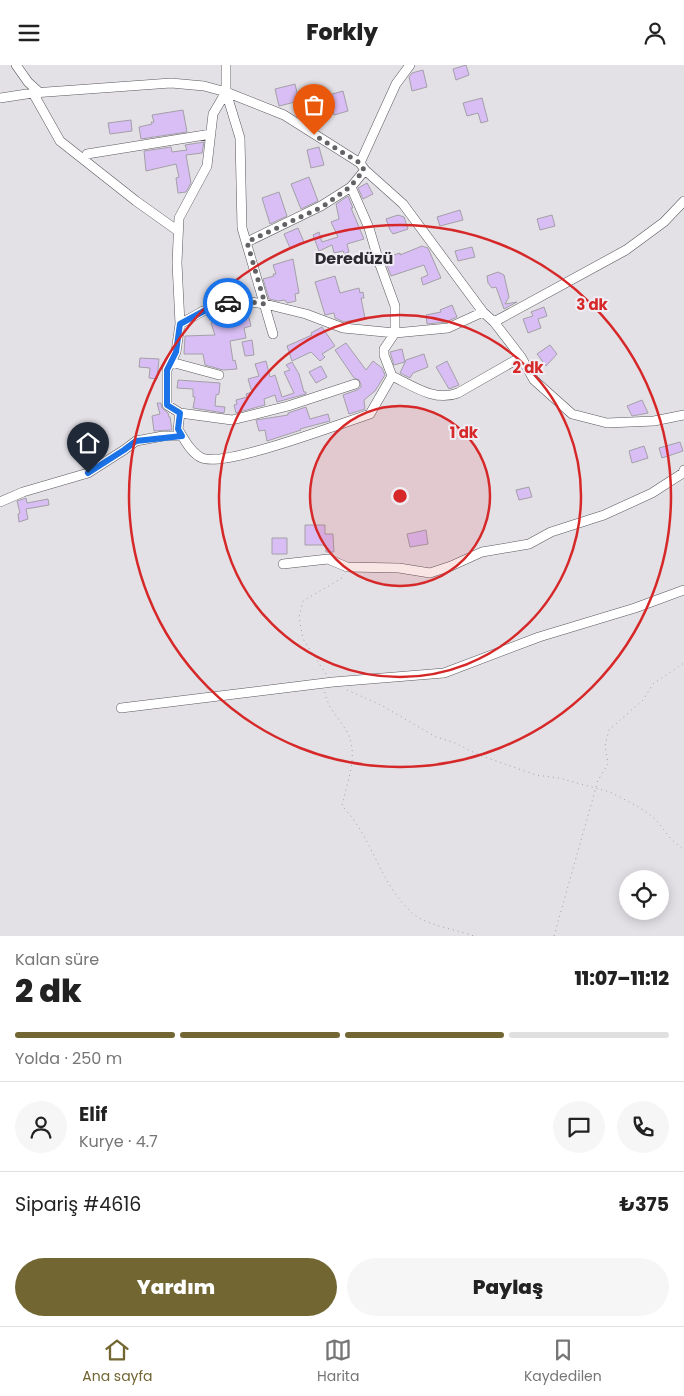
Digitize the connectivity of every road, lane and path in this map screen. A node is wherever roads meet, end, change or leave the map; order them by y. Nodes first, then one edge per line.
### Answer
1 (16, 65) edge
2 (226, 65) edge
3 (410, 65) edge
4 (226, 92) junction
5 (36, 93) junction
6 (0, 98) edge
7 (211, 134) junction
8 (84, 159) junction
9 (362, 167) junction
10 (350, 187) junction
11 (684, 201) edge
12 (178, 231) junction
13 (247, 242) junction
14 (265, 304) junction
15 (483, 312) junction
16 (494, 321) junction
17 (180, 324) junction
18 (395, 333) junction
19 (273, 334) dead end
20 (521, 357) junction
21 (171, 362) junction
22 (219, 375) dead end
23 (392, 376) junction
24 (355, 383) dead end
25 (180, 413) junction
26 (684, 415) edge
27 (182, 436) junction
28 (684, 470) edge
29 (0, 502) edge
30 (283, 564) dead end
31 (347, 567) junction
32 (684, 590) edge
33 (684, 663) edge
34 (333, 682) junction
35 (121, 708) dead end
36 (596, 787) junction
37 (684, 850) edge
38 (474, 936) edge
39 (554, 936) edge

1 - 5 street
2 - 4 street
3 - 9 street
4 - 5 street
4 - 7 street
4 - 9 street
4 - 13 street
5 - 6 street
5 - 8 street
7 - 8 street
7 - 12 street
8 - 12 street
9 - 10 street
9 - 15 street
10 - 13 street
10 - 18 street
11 - 16 street
12 - 17 street
13 - 14 street
14 - 17 street
14 - 18 street
14 - 19 street
15 - 16 street
15 - 18 street
16 - 20 street
17 - 21 street
18 - 23 street
20 - 23 street
20 - 26 street
21 - 22 street
21 - 25 street
23 - 27 street
24 - 25 street
25 - 27 street
27 - 29 street
28 - 31 street
30 - 31 street
31 - 34 path
32 - 34 street
33 - 36 path
34 - 35 street
34 - 36 path
34 - 38 path
36 - 37 path
36 - 39 path

